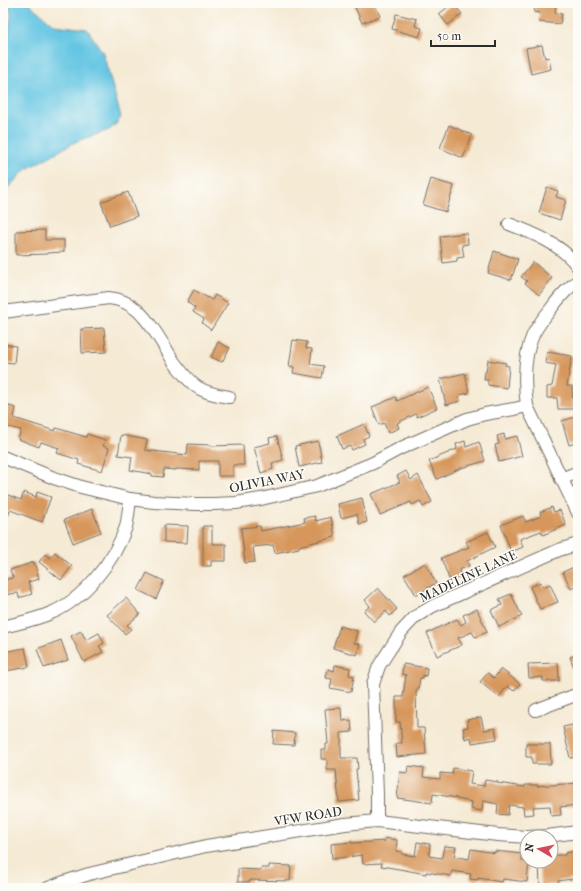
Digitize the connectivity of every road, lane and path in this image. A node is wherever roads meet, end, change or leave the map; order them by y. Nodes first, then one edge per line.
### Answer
1 (509, 224) dead end
2 (578, 267) edge
3 (578, 281) edge
4 (3, 312) edge
5 (228, 397) dead end
6 (527, 406) junction
7 (3, 457) edge
8 (578, 472) edge
9 (561, 479) junction
10 (130, 499) junction
11 (578, 513) edge
12 (578, 544) edge
13 (3, 627) edge
14 (578, 694) edge
15 (536, 710) dead end
16 (377, 821) junction
17 (578, 832) edge
18 (48, 888) edge

1 - 2 street
3 - 6 street
4 - 5 street
6 - 9 street
6 - 10 street, OLIVIA WAY
7 - 10 street, OLIVIA WAY
8 - 9 street
9 - 11 street
10 - 13 street
12 - 16 street, MADELINE LANE
14 - 15 street
16 - 17 street, VFW ROAD
16 - 18 street, VFW ROAD

